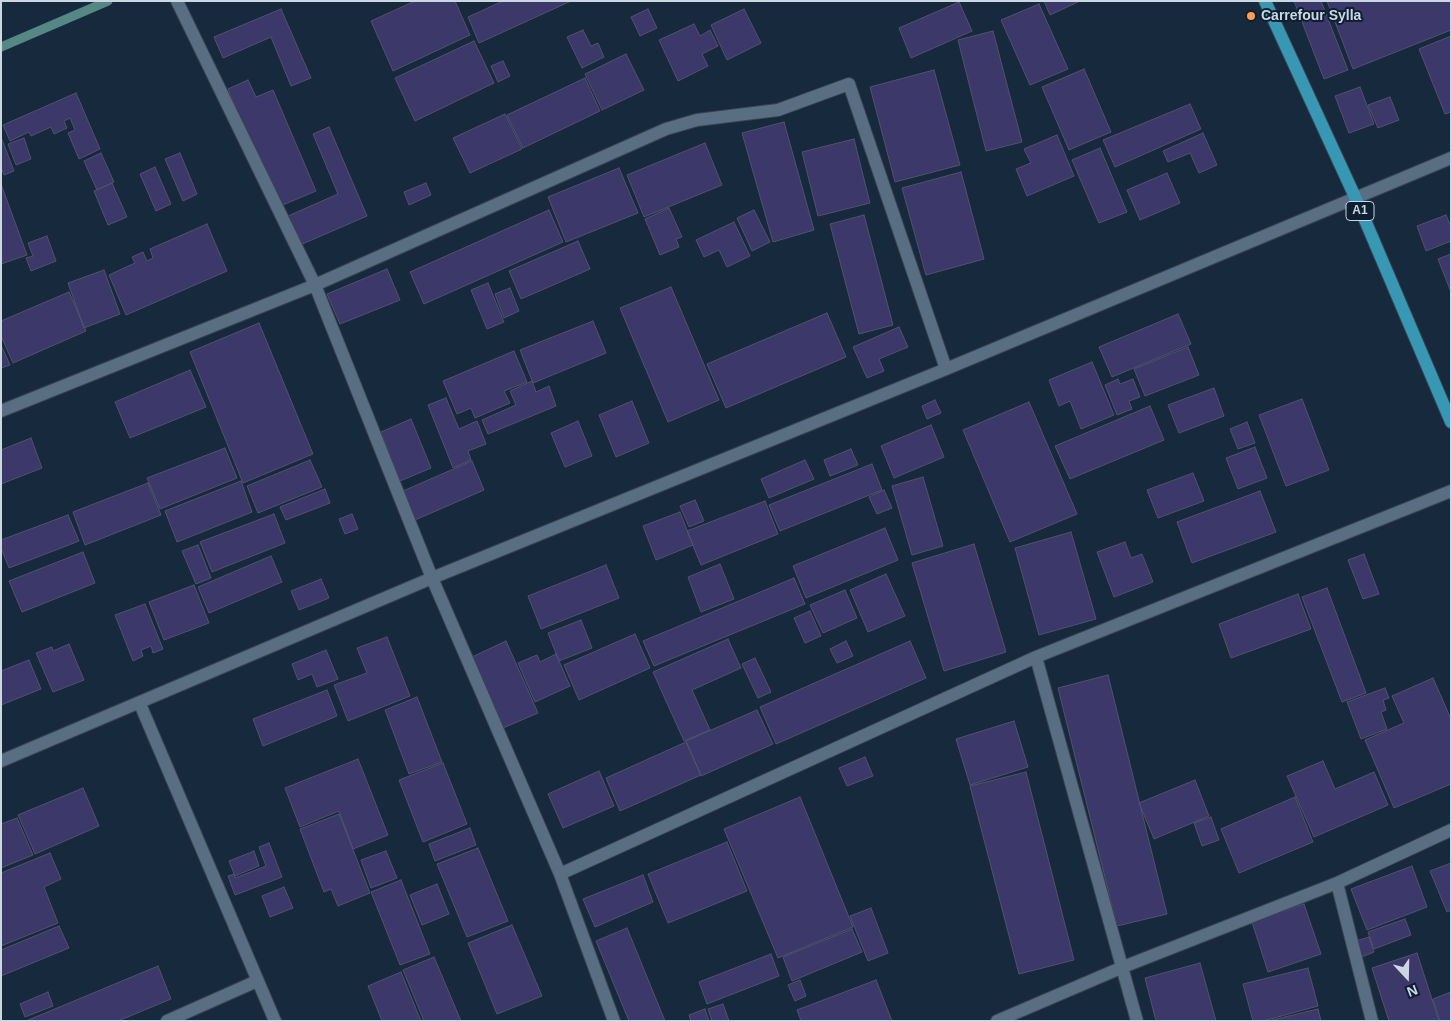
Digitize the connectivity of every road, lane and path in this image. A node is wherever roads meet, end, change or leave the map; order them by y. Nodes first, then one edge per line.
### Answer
1 (177, 1) edge
2 (1265, 1) edge
3 (1451, 158) edge
4 (1356, 199) junction
5 (315, 285) junction
6 (946, 369) junction
7 (1, 412) edge
8 (1451, 422) edge
9 (1451, 491) edge
10 (432, 578) junction
11 (1036, 658) junction
12 (140, 704) junction
13 (1, 761) edge
14 (1451, 830) edge
15 (560, 874) junction
16 (1337, 883) junction
17 (1123, 967) junction
18 (257, 981) junction
19 (167, 1021) edge
20 (275, 1021) edge
21 (614, 1021) edge
22 (997, 1021) edge
23 (1137, 1021) edge
24 (1372, 1021) edge

1 - 5 street
2 - 4 main road, A1
3 - 4 street
4 - 6 street
4 - 8 main road, A1
5 - 6 street
5 - 7 street
5 - 10 street
6 - 10 street
9 - 11 street
10 - 12 street
10 - 15 street
11 - 15 street
11 - 17 street
12 - 13 street
12 - 18 street
14 - 16 street
15 - 21 street
16 - 17 street
16 - 24 street
17 - 22 street
17 - 23 street
18 - 19 street
18 - 20 street

